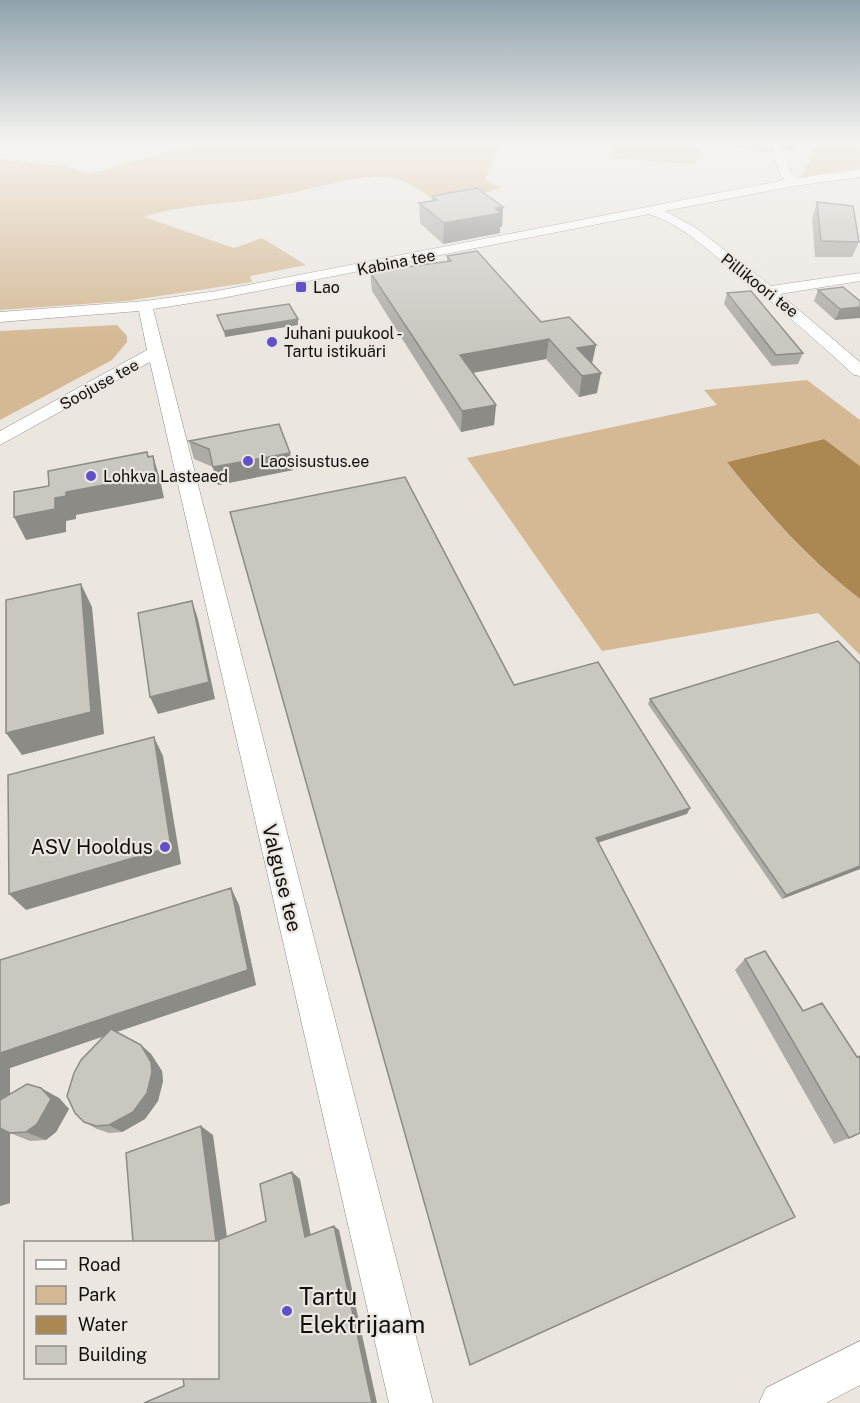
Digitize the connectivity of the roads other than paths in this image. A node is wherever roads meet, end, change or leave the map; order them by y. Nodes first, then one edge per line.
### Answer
1 (669, 208) edge
2 (652, 212) junction
3 (697, 217) dead end
4 (676, 221) junction
5 (860, 277) edge
6 (770, 291) junction
7 (145, 306) junction
8 (0, 317) edge
9 (156, 352) junction
10 (860, 371) edge
11 (0, 439) edge
12 (860, 1362) edge
13 (411, 1403) edge
14 (781, 1403) edge

1 - 2 street, Kabina tee
2 - 4 street, Pillikoori tee
2 - 7 street, Kabina tee
3 - 4 street
4 - 6 street, Pillikoori tee
5 - 6 street
6 - 10 street, Pillikoori tee
7 - 8 street, Kabina tee
7 - 9 street, Soojuse tee
9 - 11 street, Soojuse tee
9 - 13 street, Valguse tee
12 - 14 street

